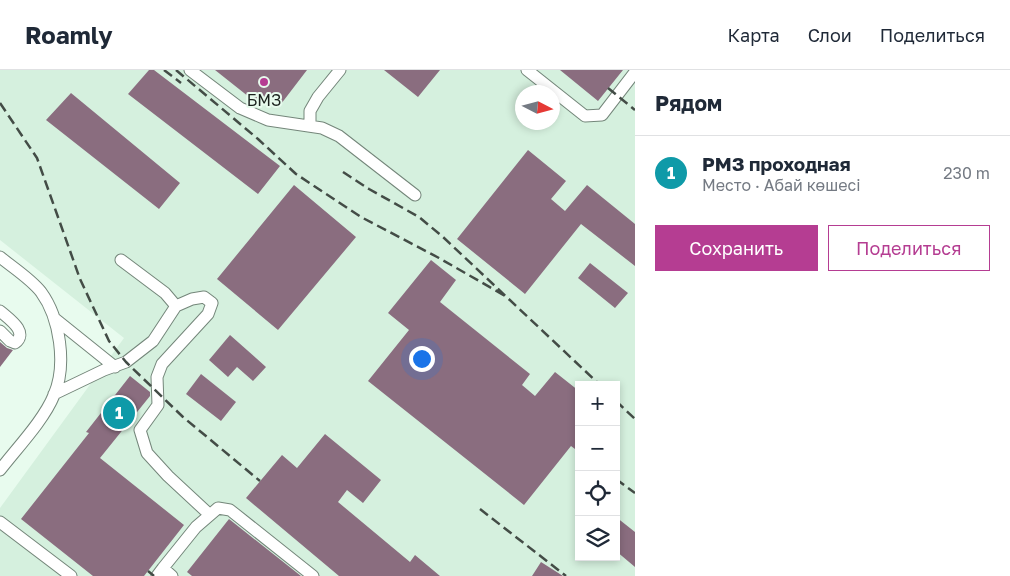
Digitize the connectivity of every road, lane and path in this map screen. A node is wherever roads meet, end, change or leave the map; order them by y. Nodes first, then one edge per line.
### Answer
1 (190, 70) edge
2 (340, 70) edge
3 (527, 70) edge
4 (635, 72) edge
5 (310, 126) junction
6 (415, 195) dead end
7 (0, 257) edge
8 (120, 260) dead end
9 (0, 265) edge
10 (176, 306) junction
11 (0, 311) edge
12 (54, 318) junction
13 (0, 331) edge
14 (115, 367) junction
15 (54, 394) junction
16 (0, 458) edge
17 (0, 470) edge
18 (210, 515) junction
19 (0, 522) edge
20 (160, 572) edge
21 (71, 576) edge
22 (172, 576) edge
23 (313, 576) edge

1 - 5 street
2 - 5 street
3 - 4 street
5 - 6 street
7 - 12 street
8 - 10 street
9 - 16 street
10 - 14 street
10 - 18 street
11 - 13 street
12 - 14 street
12 - 15 street
14 - 15 street
15 - 17 street
18 - 20 street
18 - 23 street
19 - 21 street
20 - 22 street

